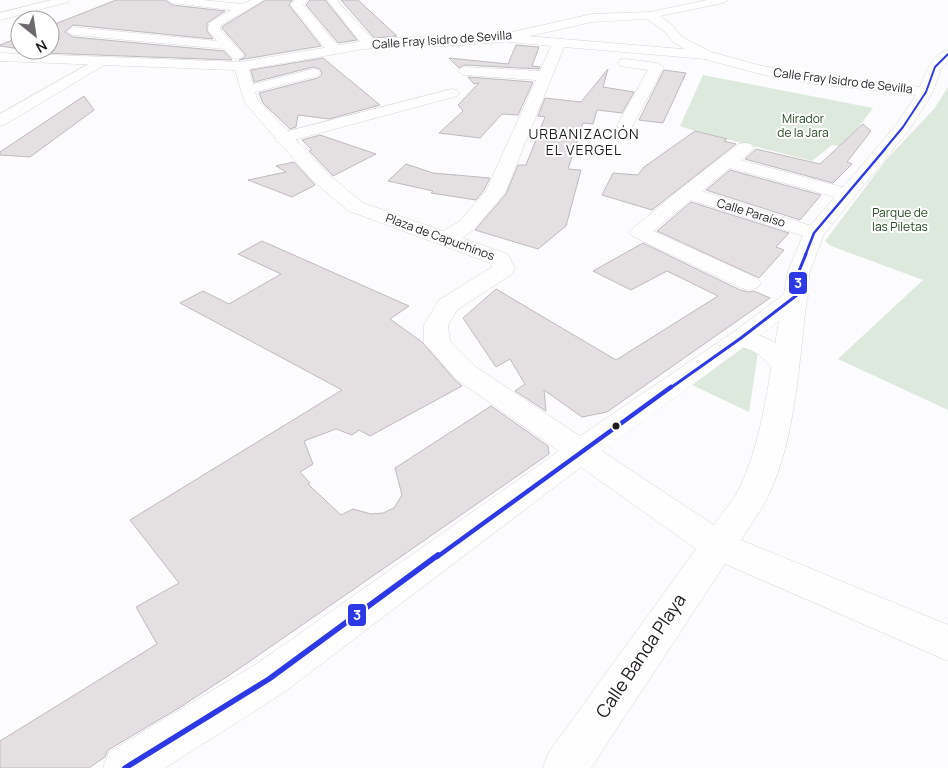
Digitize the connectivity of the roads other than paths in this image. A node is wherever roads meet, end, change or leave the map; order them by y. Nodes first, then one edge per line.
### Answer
1 (64, 0) edge
2 (172, 0) edge
3 (259, 0) edge
4 (303, 0) edge
5 (334, 0) edge
6 (723, 0) edge
7 (244, 8) junction
8 (650, 15) junction
9 (0, 17) edge
10 (73, 30) dead end
11 (503, 38) junction
12 (370, 45) junction
13 (230, 46) junction
14 (332, 49) junction
15 (556, 49) junction
16 (948, 54) edge
17 (706, 55) junction
18 (0, 57) edge
19 (591, 60) dead end
20 (99, 62) junction
21 (610, 62) dead end
22 (241, 66) junction
23 (464, 70) dead end
24 (313, 73) dead end
25 (545, 76) junction
26 (247, 90) junction
27 (926, 92) junction
28 (452, 93) dead end
29 (0, 121) edge
30 (625, 125) dead end
31 (283, 138) junction
32 (745, 148) dead end
33 (727, 162) junction
34 (687, 194) junction
35 (846, 194) junction
36 (814, 233) junction
37 (447, 239) junction
38 (750, 283) dead end
39 (797, 295) junction
40 (741, 338) junction
41 (784, 364) junction
42 (581, 451) junction
43 (717, 545) junction
44 (948, 642) edge
45 (124, 768) edge
46 (565, 768) edge

1 - 9 street
2 - 7 street
3 - 7 street
4 - 14 street
5 - 12 street
6 - 8 street
7 - 13 street, Plaza de Capuchinos
8 - 11 street, Calle Fray Isidro de Sevilla
8 - 17 street, Calle Fray Isidro de Sevilla
10 - 13 street
11 - 12 street, Calle Fray Isidro de Sevilla
11 - 15 street
12 - 14 street, Calle Fray Isidro de Sevilla
13 - 22 street, Plaza de Capuchinos
14 - 22 street, Calle Fray Isidro de Sevilla
15 - 17 street
15 - 19 street
15 - 25 street
16 - 27 street, Calle Banda Playa
17 - 27 street, Calle Fray Isidro de Sevilla
18 - 20 street, Calle Fray Isidro de Sevilla
20 - 22 street, Calle Fray Isidro de Sevilla
20 - 29 street
21 - 30 street
22 - 26 street, Plaza de Capuchinos
23 - 25 street
24 - 26 street
25 - 37 street
26 - 31 street, Plaza de Capuchinos
27 - 35 street, Calle Banda Playa
28 - 31 street
31 - 37 street, Plaza de Capuchinos
32 - 33 street, Calle Paraíso
33 - 34 street, Calle Paraíso
33 - 35 street
34 - 36 street, Calle Paraíso
34 - 38 street, Calle Paraíso
35 - 36 street, Calle Banda Playa
36 - 39 street, Calle Banda Playa
37 - 42 street, Plaza de Capuchinos
39 - 40 street
39 - 41 street, Calle Banda Playa
40 - 41 street
40 - 42 street
41 - 43 street, Calle Banda Playa
42 - 43 street
42 - 45 street
43 - 44 street
43 - 46 street, Calle Banda Playa

